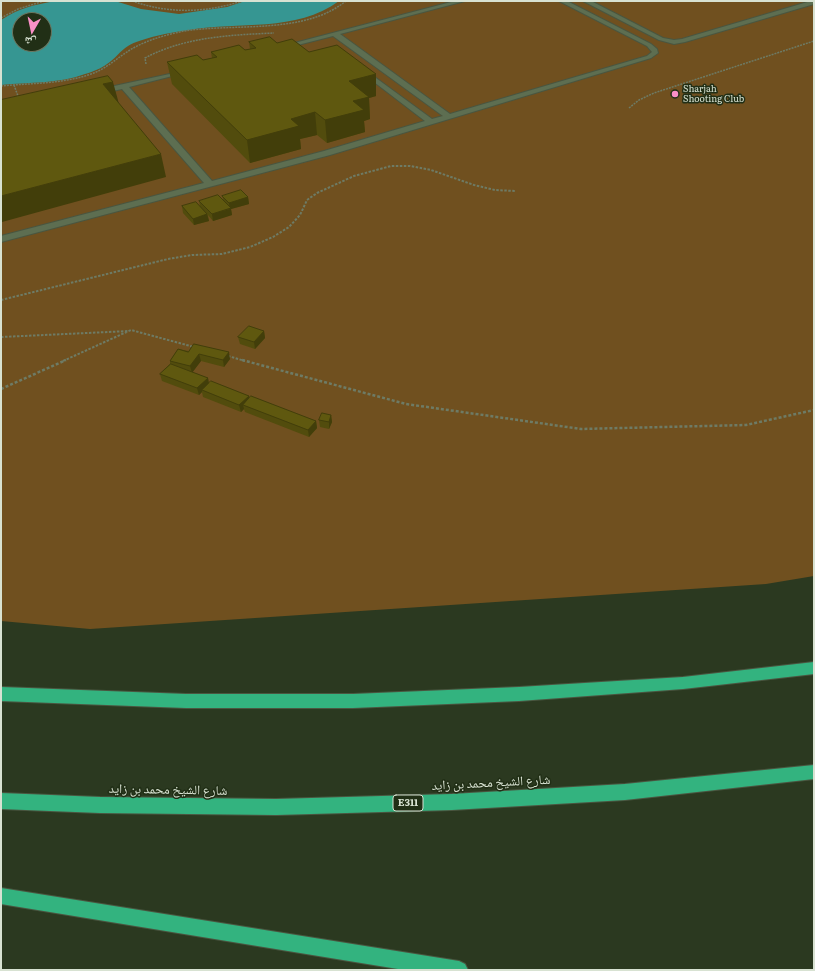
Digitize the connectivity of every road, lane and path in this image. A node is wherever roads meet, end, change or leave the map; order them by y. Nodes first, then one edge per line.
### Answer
1 (44, 1) edge
2 (132, 1) edge
3 (242, 1) edge
4 (346, 1) edge
5 (462, 1) edge
6 (562, 1) edge
7 (586, 1) edge
8 (814, 2) edge
9 (1, 18) edge
10 (335, 34) junction
11 (814, 41) edge
12 (274, 49) edge
13 (356, 66) edge
14 (191, 70) edge
15 (1, 86) edge
16 (124, 86) junction
17 (93, 94) edge
18 (629, 108) dead end
19 (449, 117) junction
20 (431, 122) junction
21 (210, 184) junction
22 (515, 191) dead end
23 (2, 237) edge
24 (1, 300) edge
25 (131, 330) junction
26 (1, 337) edge
27 (200, 349) edge
28 (223, 355) edge
29 (1, 389) edge
30 (814, 410) edge
31 (814, 668) edge
32 (1, 694) edge
33 (814, 772) edge
34 (1, 801) edge
35 (1, 896) edge
36 (459, 970) edge

1 - 9 path
2 - 3 path
4 - 15 path
5 - 10 lane
6 - 19 lane
7 - 8 lane
10 - 12 lane
10 - 19 lane
11 - 18 path
13 - 20 lane
14 - 16 lane
16 - 17 lane
16 - 21 lane
19 - 20 lane
20 - 21 lane
21 - 23 lane
22 - 24 path
25 - 26 path
25 - 27 path
25 - 29 path
28 - 30 path
31 - 32 highway
33 - 34 highway, شارع الشيخ محمد بن زايد / E311
35 - 36 highway

